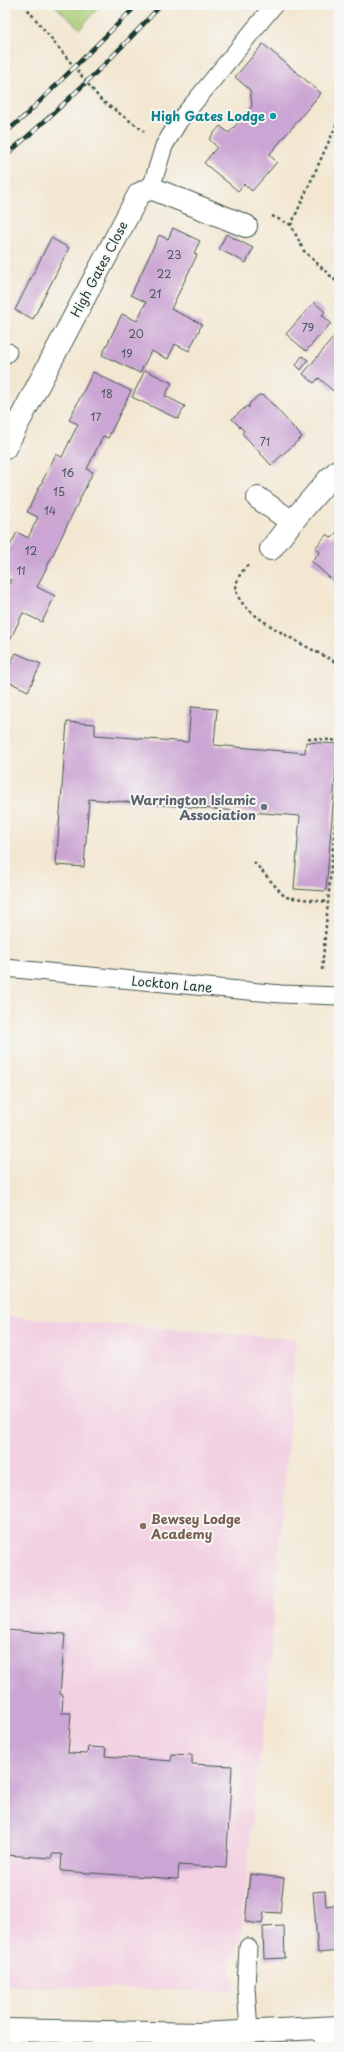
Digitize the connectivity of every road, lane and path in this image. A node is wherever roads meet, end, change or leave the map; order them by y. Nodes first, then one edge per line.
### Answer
1 (24, 5) edge
2 (274, 5) edge
3 (339, 119) edge
4 (164, 146) junction
5 (151, 188) junction
6 (246, 226) dead end
7 (339, 284) edge
8 (5, 448) edge
9 (339, 470) edge
10 (258, 498) dead end
11 (292, 522) junction
12 (271, 549) joint
13 (339, 664) edge
14 (308, 738) dead end
15 (339, 740) edge
16 (339, 779) edge
17 (254, 862) dead end
18 (328, 902) junction
19 (5, 968) edge
20 (320, 996) junction
21 (339, 996) edge
22 (248, 1946) dead end
23 (5, 2030) edge
24 (249, 2032) junction
25 (330, 2034) edge

1 - 4 path
2 - 4 lane
3 - 7 path
4 - 5 lane
5 - 6 street
5 - 8 street, High Gates Close
9 - 11 street
10 - 11 street
11 - 12 street
12 - 13 path
14 - 15 path
16 - 18 path
17 - 18 path
18 - 20 path
19 - 20 lane, Lockton Lane
20 - 21 lane, Lockton Lane
22 - 24 lane
23 - 24 street
24 - 25 street

